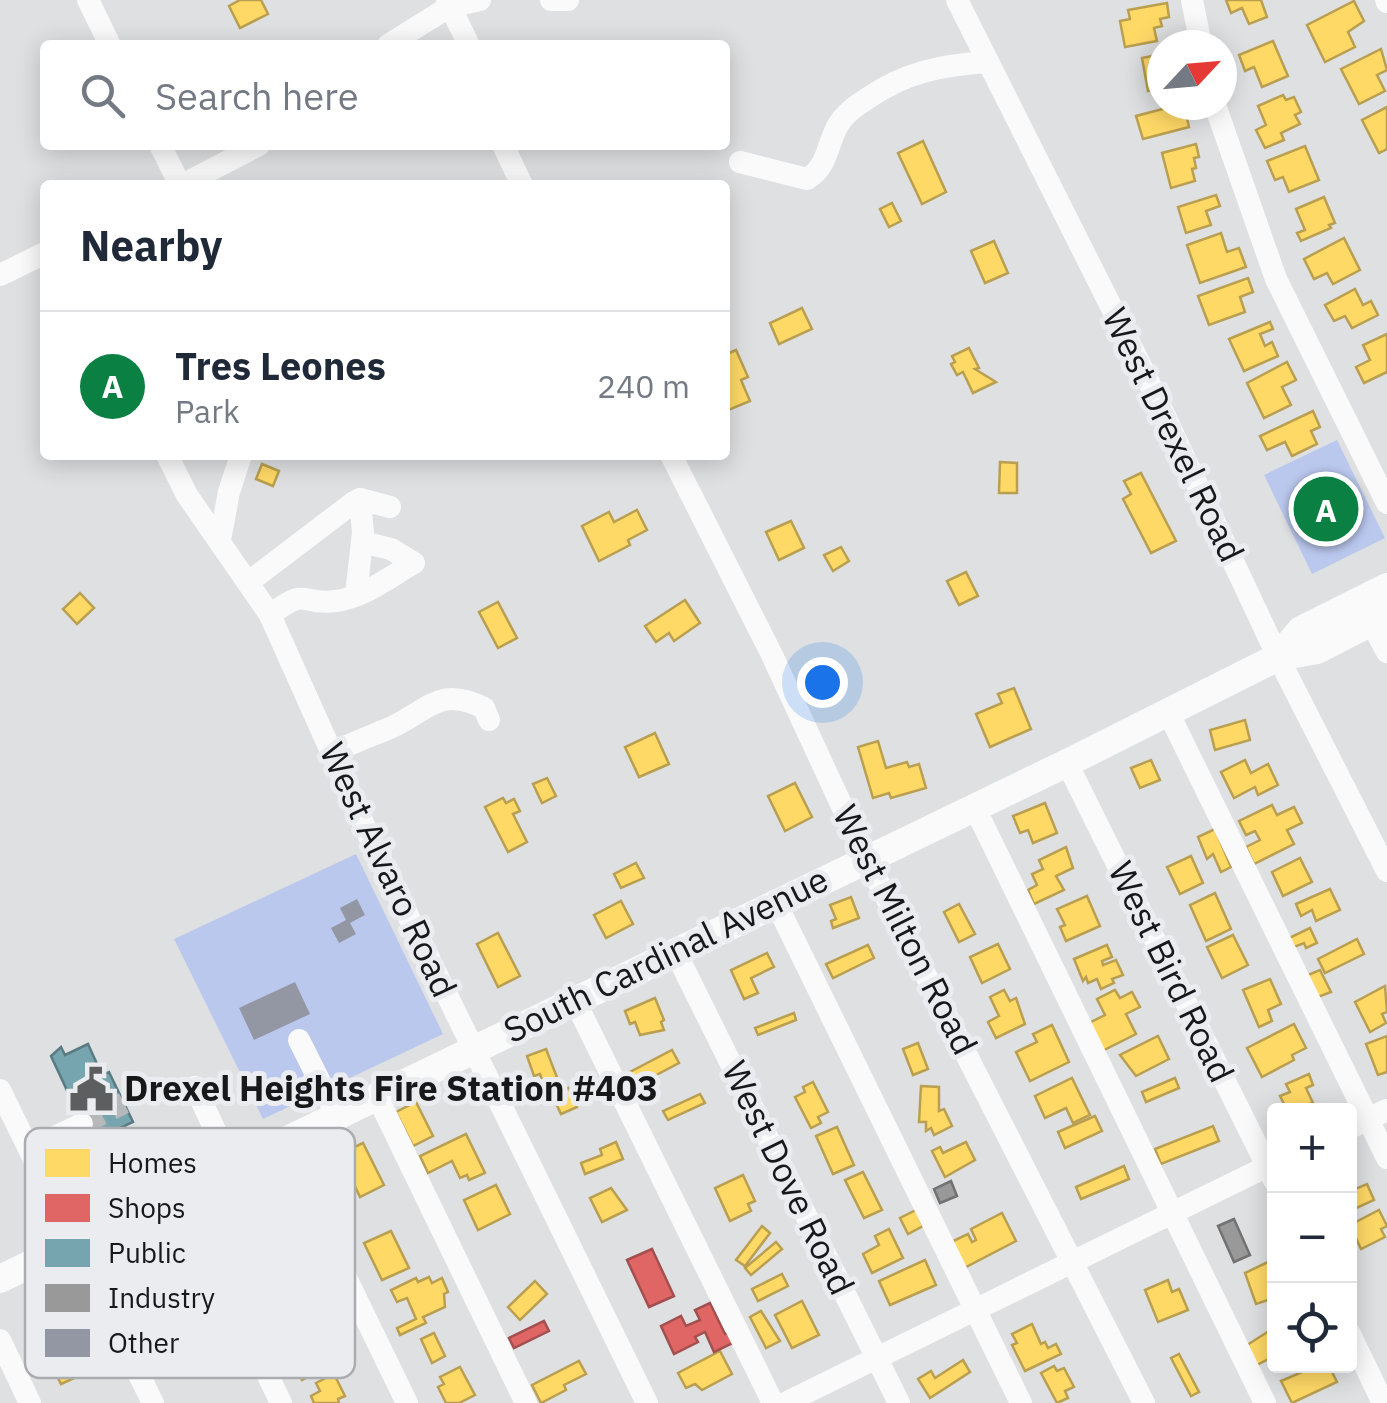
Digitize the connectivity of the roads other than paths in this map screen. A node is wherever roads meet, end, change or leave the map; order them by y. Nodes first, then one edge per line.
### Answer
1 (88, 0) edge
2 (480, 0) edge
3 (551, 0) edge
4 (568, 0) edge
5 (957, 0) edge
6 (1192, 0) edge
7 (448, 4) edge
8 (1198, 30) edge
9 (108, 40) edge
10 (395, 40) edge
11 (466, 40) edge
12 (988, 62) junction
13 (1220, 120) edge
14 (163, 150) edge
15 (252, 150) edge
16 (505, 150) edge
17 (740, 162) dead end
18 (216, 177) edge
19 (178, 180) edge
20 (520, 180) edge
21 (40, 255) edge
22 (1, 271) edge
23 (170, 460) edge
24 (239, 460) edge
25 (674, 460) edge
26 (360, 499) junction
27 (1387, 503) edge
28 (390, 507) dead end
29 (220, 540) junction
30 (362, 542) junction
31 (250, 581) junction
32 (1387, 586) edge
33 (356, 594) junction
34 (270, 615) junction
35 (1379, 618) edge
36 (1387, 652) edge
37 (1278, 656) junction
38 (1168, 712) junction
39 (489, 720) dead end
40 (332, 753) junction
41 (1067, 763) junction
42 (974, 806) junction
43 (866, 858) junction
44 (1387, 871) edge
45 (776, 903) junction
46 (676, 953) junction
47 (574, 1001) junction
48 (299, 1040) dead end
49 (474, 1049) junction
50 (194, 1087) dead end
51 (0, 1090) edge
52 (377, 1096) junction
53 (337, 1116) junction
54 (1368, 1119) edge
55 (82, 1124) tunnel mouth
56 (74, 1128) edge
57 (213, 1128) edge
58 (313, 1128) edge
59 (25, 1139) edge
60 (1387, 1158) edge
61 (1267, 1160) edge
62 (1267, 1172) edge
63 (1171, 1214) junction
64 (1074, 1261) junction
65 (25, 1267) edge
66 (0, 1279) edge
67 (355, 1296) edge
68 (975, 1310) junction
69 (0, 1340) edge
70 (1357, 1349) edge
71 (877, 1358) junction
72 (141, 1378) edge
73 (269, 1378) edge
74 (30, 1403) edge
75 (153, 1403) edge
76 (281, 1403) edge
77 (407, 1403) edge
78 (526, 1403) edge
79 (647, 1403) edge
80 (773, 1403) edge
81 (785, 1403) edge
82 (899, 1403) edge
83 (1020, 1403) edge
84 (1144, 1403) edge
85 (1265, 1403) edge
86 (1383, 1403) edge

1 - 9 street
2 - 7 street
3 - 4 street
5 - 12 street, West Drexel Road
6 - 8 street
7 - 10 street
7 - 11 street
12 - 17 street
12 - 37 street, West Drexel Road
13 - 27 street
14 - 19 street
15 - 18 street
16 - 20 street
21 - 22 street
23 - 29 street, West Alvaro Road
24 - 29 street
25 - 43 street, West Milton Road
26 - 28 street
26 - 30 street
26 - 31 street
29 - 31 street, West Alvaro Road
30 - 33 street
30 - 33 street
31 - 34 street, West Alvaro Road
32 - 37 main road, South Cardinal Avenue
33 - 34 street
34 - 40 street, West Alvaro Road
35 - 36 street
35 - 37 main road, South Cardinal Avenue
37 - 38 main road, South Cardinal Avenue
37 - 44 street, West Drexel Road
38 - 41 main road, South Cardinal Avenue
38 - 54 street
39 - 40 street
40 - 49 street, West Alvaro Road
41 - 42 main road, South Cardinal Avenue
41 - 61 street, West Bird Road
42 - 43 main road, South Cardinal Avenue
42 - 63 street
43 - 45 main road, South Cardinal Avenue
43 - 64 street, West Milton Road
45 - 46 main road, South Cardinal Avenue
45 - 68 street
46 - 47 main road, South Cardinal Avenue
46 - 71 street, West Dove Road
47 - 49 main road, South Cardinal Avenue
47 - 80 street
48 - 53 street
49 - 52 main road, South Cardinal Avenue
49 - 79 street, West Alvaro Road
50 - 57 street
51 - 59 street
52 - 53 main road, South Cardinal Avenue
52 - 78 street
53 - 58 main road, South Cardinal Avenue
54 - 60 street
55 - 56 street
62 - 63 street
63 - 64 street
63 - 85 street
64 - 68 street
64 - 84 street, West Milton Road
65 - 66 main road, South Cardinal Avenue
67 - 77 street
68 - 71 street
68 - 83 street
69 - 74 street
70 - 86 street
71 - 81 street
71 - 82 street, West Dove Road
72 - 75 street
73 - 76 street

